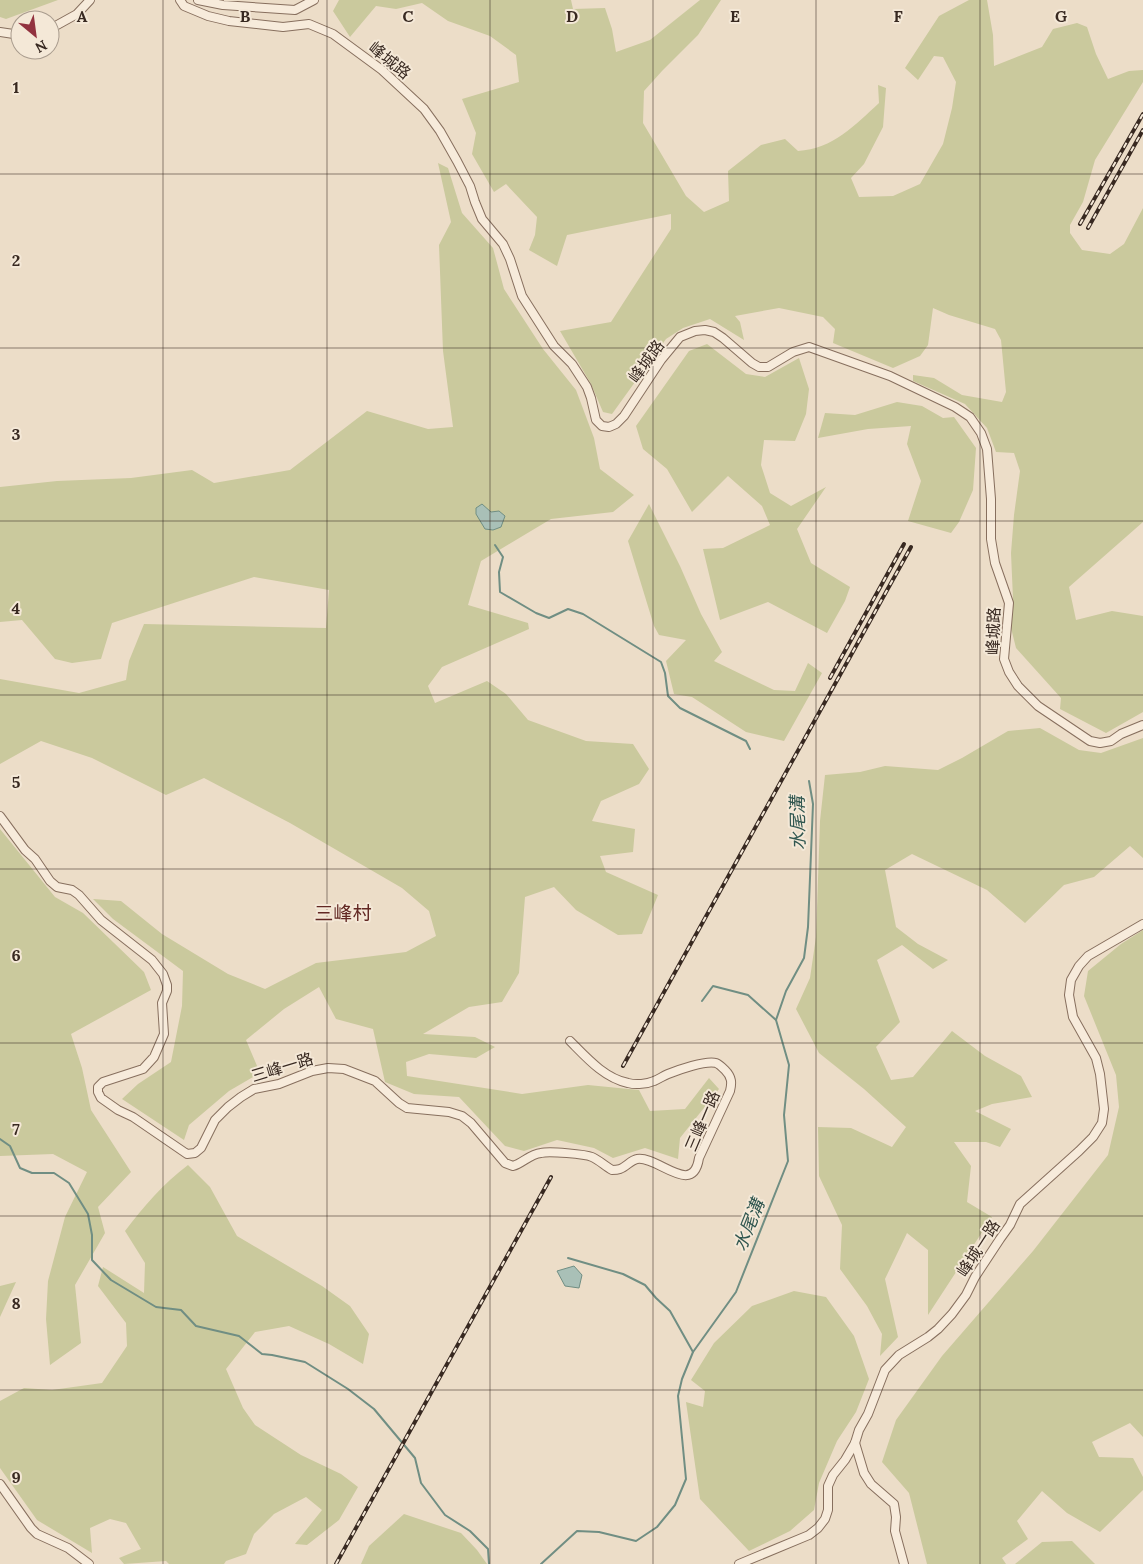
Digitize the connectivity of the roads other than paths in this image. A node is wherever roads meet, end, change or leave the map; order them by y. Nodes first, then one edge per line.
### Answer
1 (90, 0) edge
2 (180, 0) edge
3 (198, 0) edge
4 (314, 0) edge
5 (60, 23) edge
6 (1143, 725) edge
7 (0, 816) edge
8 (1143, 924) edge
9 (570, 1041) dead end
10 (855, 1442) junction
11 (0, 1484) edge
12 (89, 1564) edge
13 (739, 1564) edge
14 (904, 1564) edge

1 - 5 street
2 - 6 street, 峰城路
3 - 4 street
7 - 9 street, 三峰一路
8 - 10 street, 峰城一路
10 - 13 street, 峰城一路
10 - 14 street
11 - 12 street

